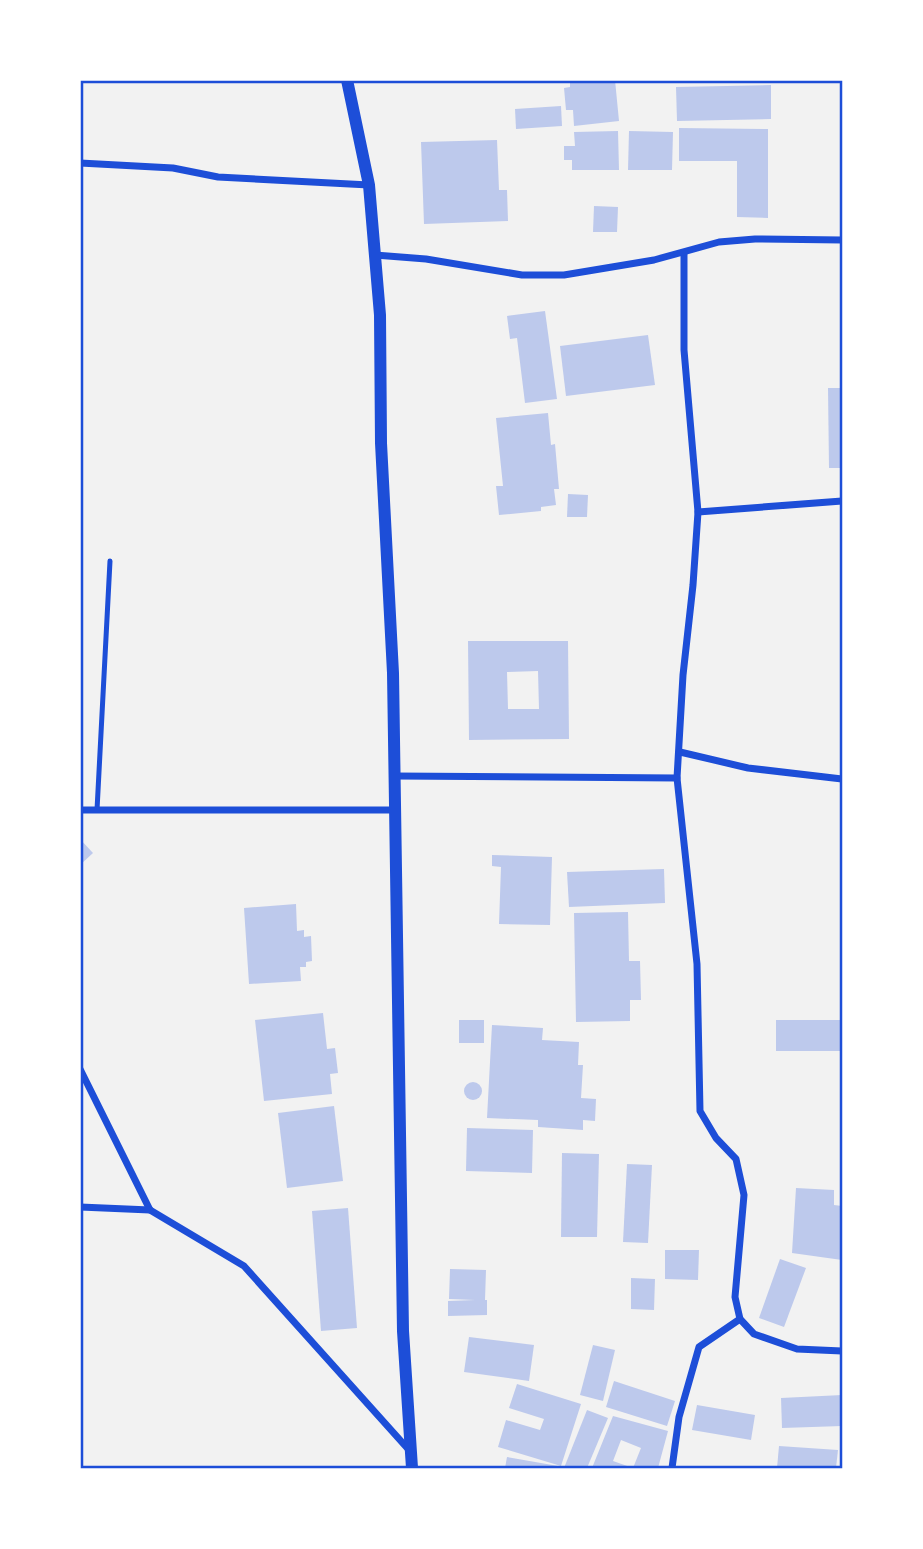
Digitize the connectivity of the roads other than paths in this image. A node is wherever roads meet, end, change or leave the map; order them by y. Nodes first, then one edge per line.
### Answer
1 (347, 80) edge
2 (80, 163) edge
3 (369, 185) junction
4 (842, 240) edge
5 (684, 253) junction
6 (375, 255) junction
7 (842, 501) edge
8 (698, 512) junction
9 (110, 561) dead end
10 (680, 752) junction
11 (395, 776) junction
12 (677, 778) junction
13 (842, 779) edge
14 (80, 810) edge
15 (97, 810) junction
16 (396, 810) junction
17 (80, 1069) edge
18 (80, 1207) edge
19 (150, 1210) junction
20 (740, 1318) junction
21 (842, 1351) edge
22 (412, 1454) junction
23 (412, 1468) edge
24 (672, 1468) edge

1 - 3 street
2 - 3 street
3 - 6 street
4 - 5 street
5 - 6 street
5 - 8 street
6 - 11 street
7 - 8 street
8 - 10 street
9 - 15 lane
10 - 12 street
10 - 13 street
11 - 12 street
11 - 16 street
12 - 20 street
14 - 15 street
15 - 16 street
16 - 22 street
17 - 19 street
18 - 19 street
19 - 22 street
20 - 21 street
20 - 24 street
22 - 23 street

